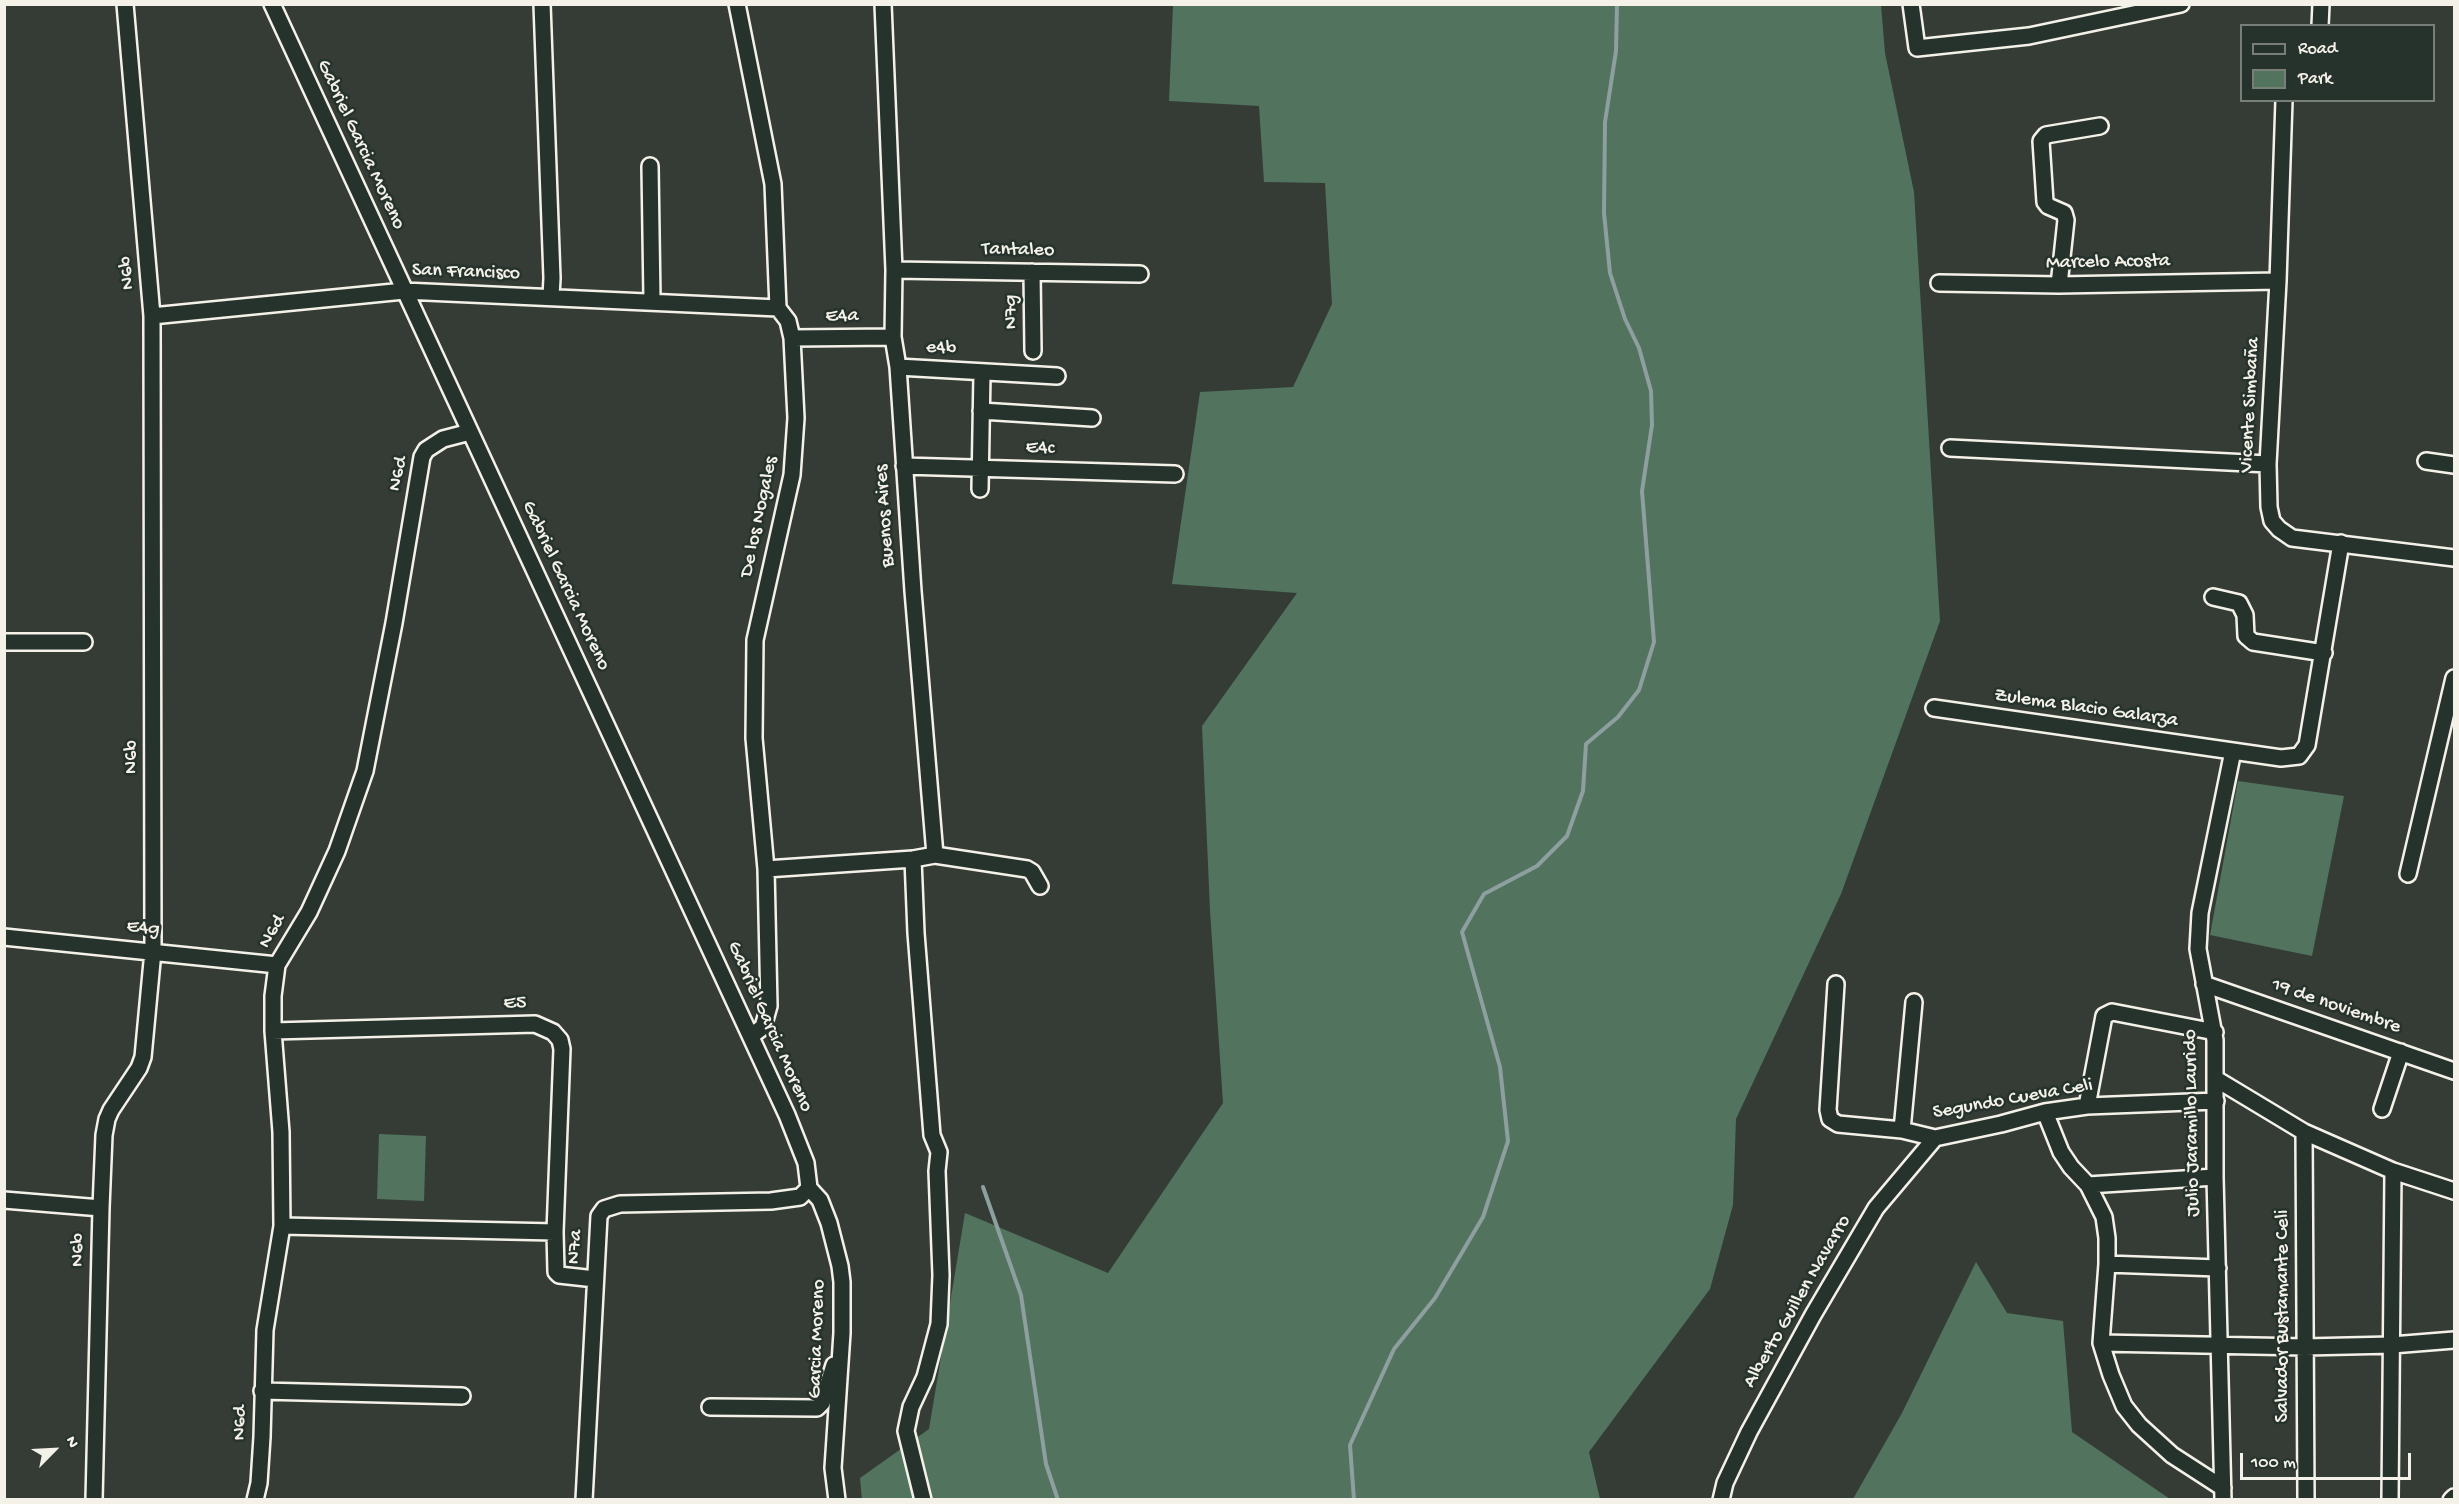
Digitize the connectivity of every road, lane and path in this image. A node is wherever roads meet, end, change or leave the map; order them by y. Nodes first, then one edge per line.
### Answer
1 (125, 4) edge
2 (272, 4) edge
3 (542, 4) edge
4 (736, 4) edge
5 (883, 4) edge
6 (1911, 4) edge
7 (2181, 4) edge
8 (2321, 4) edge
9 (2320, 24) edge
10 (2284, 102) edge
11 (2100, 126) dead end
12 (650, 166) dead end
13 (894, 270) junction
14 (1032, 272) junction
15 (1140, 274) dead end
16 (2278, 281) junction
17 (1939, 283) dead end
18 (2059, 285) junction
19 (404, 291) junction
20 (551, 297) junction
21 (652, 300) junction
22 (778, 308) junction
23 (153, 316) junction
24 (893, 337) junction
25 (792, 338) junction
26 (1033, 351) dead end
27 (898, 368) junction
28 (982, 373) junction
29 (1058, 376) dead end
30 (981, 411) junction
31 (1092, 418) dead end
32 (470, 432) junction
33 (1950, 448) dead end
34 (2426, 461) dead end
35 (2268, 464) junction
36 (2454, 465) edge
37 (904, 466) junction
38 (981, 468) junction
39 (1175, 474) dead end
40 (980, 489) dead end
41 (2341, 543) junction
42 (2454, 558) edge
43 (2213, 597) dead end
44 (4, 642) edge
45 (84, 642) dead end
46 (2324, 653) junction
47 (2454, 678) edge
48 (1934, 708) dead end
49 (2233, 751) junction
50 (935, 855) junction
51 (913, 859) junction
52 (766, 869) junction
53 (2408, 874) dead end
54 (1040, 886) dead end
55 (4, 937) edge
56 (153, 951) junction
57 (277, 965) junction
58 (1836, 984) dead end
59 (2204, 984) junction
60 (1914, 1002) dead end
61 (273, 1031) junction
62 (2215, 1032) junction
63 (751, 1036) junction
64 (2400, 1052) junction
65 (2454, 1071) edge
66 (2216, 1079) junction
67 (2216, 1101) junction
68 (2087, 1106) junction
69 (2382, 1108) dead end
70 (2045, 1112) junction
71 (1902, 1130) junction
72 (2304, 1132) junction
73 (1935, 1138) junction
74 (2393, 1171) junction
75 (2215, 1177) junction
76 (2088, 1185) junction
77 (808, 1188) junction
78 (2454, 1191) edge
79 (4, 1200) edge
80 (100, 1208) junction
81 (282, 1226) junction
82 (555, 1232) junction
83 (2107, 1264) junction
84 (2218, 1268) junction
85 (595, 1279) junction
86 (2454, 1340) edge
87 (2101, 1343) junction
88 (2392, 1345) junction
89 (2218, 1346) junction
90 (2305, 1347) junction
91 (839, 1351) junction
92 (262, 1391) junction
93 (462, 1396) dead end
94 (710, 1407) dead end
95 (2223, 1494) edge
96 (94, 1500) edge
97 (255, 1500) edge
98 (584, 1500) edge
99 (837, 1500) edge
100 (923, 1500) edge
101 (1721, 1500) edge
102 (2307, 1500) edge
103 (2390, 1500) edge

1 - 23 street, N6b
2 - 19 street, Gabriel Garcia Moreno
3 - 20 street
4 - 22 street, De los Nogales
5 - 13 street, Buenos Aires
6 - 7 street
8 - 9 street
10 - 16 street, Vicente Simbaña
11 - 18 street
12 - 21 street
13 - 14 street, Tantaleo
13 - 24 street, Buenos Aires
14 - 15 street, Tantaleo
14 - 26 street, N7g
16 - 18 street, Marcelo Acosta
16 - 35 street, Vicente Simbaña
17 - 18 street, Marcelo Acosta
19 - 20 street, San Francisco
19 - 23 street, San Francisco
19 - 32 street, Gabriel Garcia Moreno
20 - 21 street, San Francisco
21 - 22 street, San Francisco
22 - 25 street, De los Nogales
23 - 56 street, N6b
24 - 25 street, E4a
24 - 27 street, Buenos Aires
25 - 52 street, De los Nogales
27 - 28 street, e4b
27 - 37 street, Buenos Aires
28 - 29 street, e4b
28 - 30 street
30 - 31 street
30 - 38 street
32 - 57 street, N6d
32 - 63 street, Gabriel Garcia Moreno
33 - 35 street
34 - 36 street
35 - 41 street, Vicente Simbaña
37 - 38 street, E4c
37 - 50 street, Buenos Aires
38 - 39 street, E4c
38 - 40 street
41 - 42 street, Vicente Simbaña
41 - 46 street
43 - 46 street
44 - 45 street
46 - 49 street, Zulema Blacio Galarza
47 - 53 street
48 - 49 street, Zulema Blacio Galarza
49 - 59 street, Julio Jaramillo Laurido
50 - 51 street
50 - 54 street
51 - 52 street
51 - 100 street
52 - 63 street, De los Nogales
55 - 56 street, E4g
56 - 57 street, E4g
56 - 80 street, N6b
57 - 61 street, N6d
58 - 71 street, Segundo Cueva Celi
59 - 62 street, Julio Jaramillo Laurido
59 - 64 street, 19 de noviembre
60 - 71 street
61 - 81 street, N6d
61 - 82 street, E5
62 - 66 street, Julio Jaramillo Laurido
62 - 68 street
63 - 77 street, Gabriel Garcia Moreno
64 - 65 street, 19 de noviembre
64 - 69 street
66 - 67 street, Julio Jaramillo Laurido
66 - 72 street
67 - 68 street, Segundo Cueva Celi
67 - 75 street, Julio Jaramillo Laurido
68 - 70 street, Segundo Cueva Celi
70 - 73 street, Segundo Cueva Celi
70 - 76 street
71 - 73 street, Segundo Cueva Celi
72 - 74 street
72 - 90 street, Salvador Bustamante Celi
73 - 101 street, Alberto Guillen Navarro
74 - 78 street
74 - 88 street
75 - 76 street
75 - 84 street, Julio Jaramillo Laurido
76 - 83 street
77 - 85 street, N7a
77 - 91 street, Garcia Moreno
79 - 80 street
80 - 96 street, N6b
81 - 82 street
81 - 92 street, N6d
82 - 85 street, E5
83 - 84 street
83 - 87 street
84 - 89 street, Julio Jaramillo Laurido
85 - 98 street, N7a
86 - 88 street
87 - 89 street
87 - 95 street
88 - 90 street
88 - 103 street
89 - 90 street
89 - 95 street, Julio Jaramillo Laurido
90 - 102 street, Salvador Bustamante Celi
91 - 94 street
91 - 99 street, Garcia Moreno
92 - 93 street
92 - 97 street, N6d

